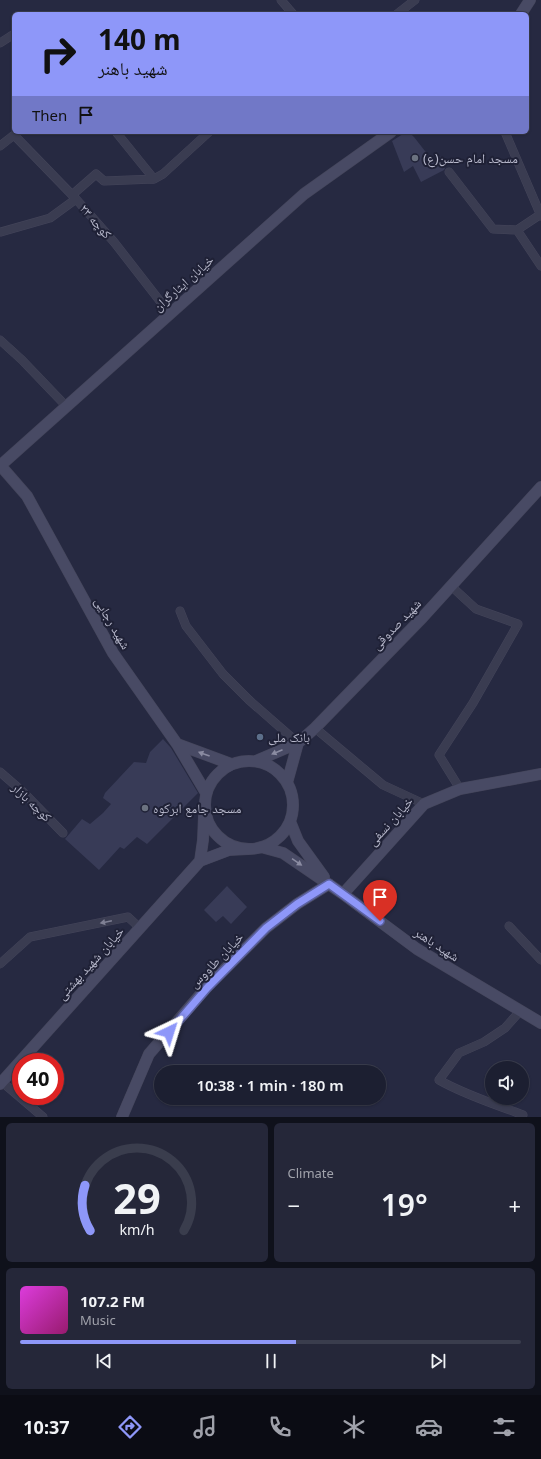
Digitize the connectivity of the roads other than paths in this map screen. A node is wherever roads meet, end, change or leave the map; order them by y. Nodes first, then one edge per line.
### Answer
1 (281, 0) edge
2 (415, 0) edge
3 (530, 0) edge
4 (291, 12) edge
5 (400, 12) edge
6 (522, 12) edge
7 (12, 35) edge
8 (0, 44) edge
9 (118, 134) edge
10 (207, 134) edge
11 (388, 134) edge
12 (506, 134) edge
13 (0, 146) edge
14 (449, 172) dead end
15 (154, 179) junction
16 (74, 197) junction
17 (541, 215) edge
18 (517, 230) junction
19 (2, 232) dead end
20 (541, 266) edge
21 (170, 314) junction
22 (0, 340) edge
23 (66, 406) junction
24 (0, 465) edge
25 (541, 487) edge
26 (451, 586) junction
27 (180, 611) dead end
28 (315, 728) junction
29 (298, 743) junction
30 (177, 744) junction
31 (256, 761) junction
32 (231, 764) junction
33 (0, 772) edge
34 (541, 774) edge
35 (287, 783) junction
36 (460, 789) junction
37 (206, 793) junction
38 (424, 804) junction
39 (204, 807) junction
40 (290, 821) junction
41 (63, 833) dead end
42 (261, 847) junction
43 (248, 849) junction
44 (200, 861) junction
45 (329, 884) junction
46 (343, 894) junction
47 (509, 926) dead end
48 (140, 928) junction
49 (541, 960) edge
50 (0, 964) edge
51 (521, 1010) junction
52 (541, 1023) edge
53 (1, 1083) edge
54 (524, 1115) dead end
55 (43, 1117) edge
56 (122, 1117) edge

1 - 4 street
2 - 5 street
3 - 6 street
7 - 8 street
9 - 15 street
10 - 15 street
11 - 21 street, خیابان ایثارگران
12 - 17 street
13 - 16 street, کوچه ۲۳
14 - 18 street
15 - 16 street
16 - 19 street
16 - 21 street, کوچه ۲۳
17 - 18 street
18 - 20 street
21 - 23 street, خیابان ایثارگران
22 - 23 street
23 - 24 street, خیابان ایثارگران
24 - 30 street, شهید رجایی
25 - 26 street, شهید صدوقی
26 - 28 street, شهید صدوقی
26 - 36 street
27 - 29 street
28 - 29 street, شهید صدوقی
28 - 38 street
29 -> 31 street, شهید صدوقی
29 - 35 street
32 -> 30 street
30 - 37 street, شهید رجایی
31 - 32 street
31 - 35 street
32 - 37 street
33 - 41 street, کوچه بازار
34 - 36 street, خیابان نسفی
35 - 40 street
36 - 38 street, خیابان نسفی
37 - 39 street
38 - 46 street, خیابان نسفی
39 - 43 street
39 - 44 street
40 - 42 street
40 - 45 street
42 - 43 street
42 -> 45 street, شهید باهنر
43 - 44 street
44 - 48 street, خیابان شهید بهشتی
45 - 46 street, شهید باهنر
45 - 56 street, خیابان طاووس
46 - 51 street, شهید باهنر
47 - 49 street
48 -> 50 street
48 - 53 street, خیابان شهید بهشتی
51 - 52 street, شهید باهنر
51 - 54 street
53 - 55 street

